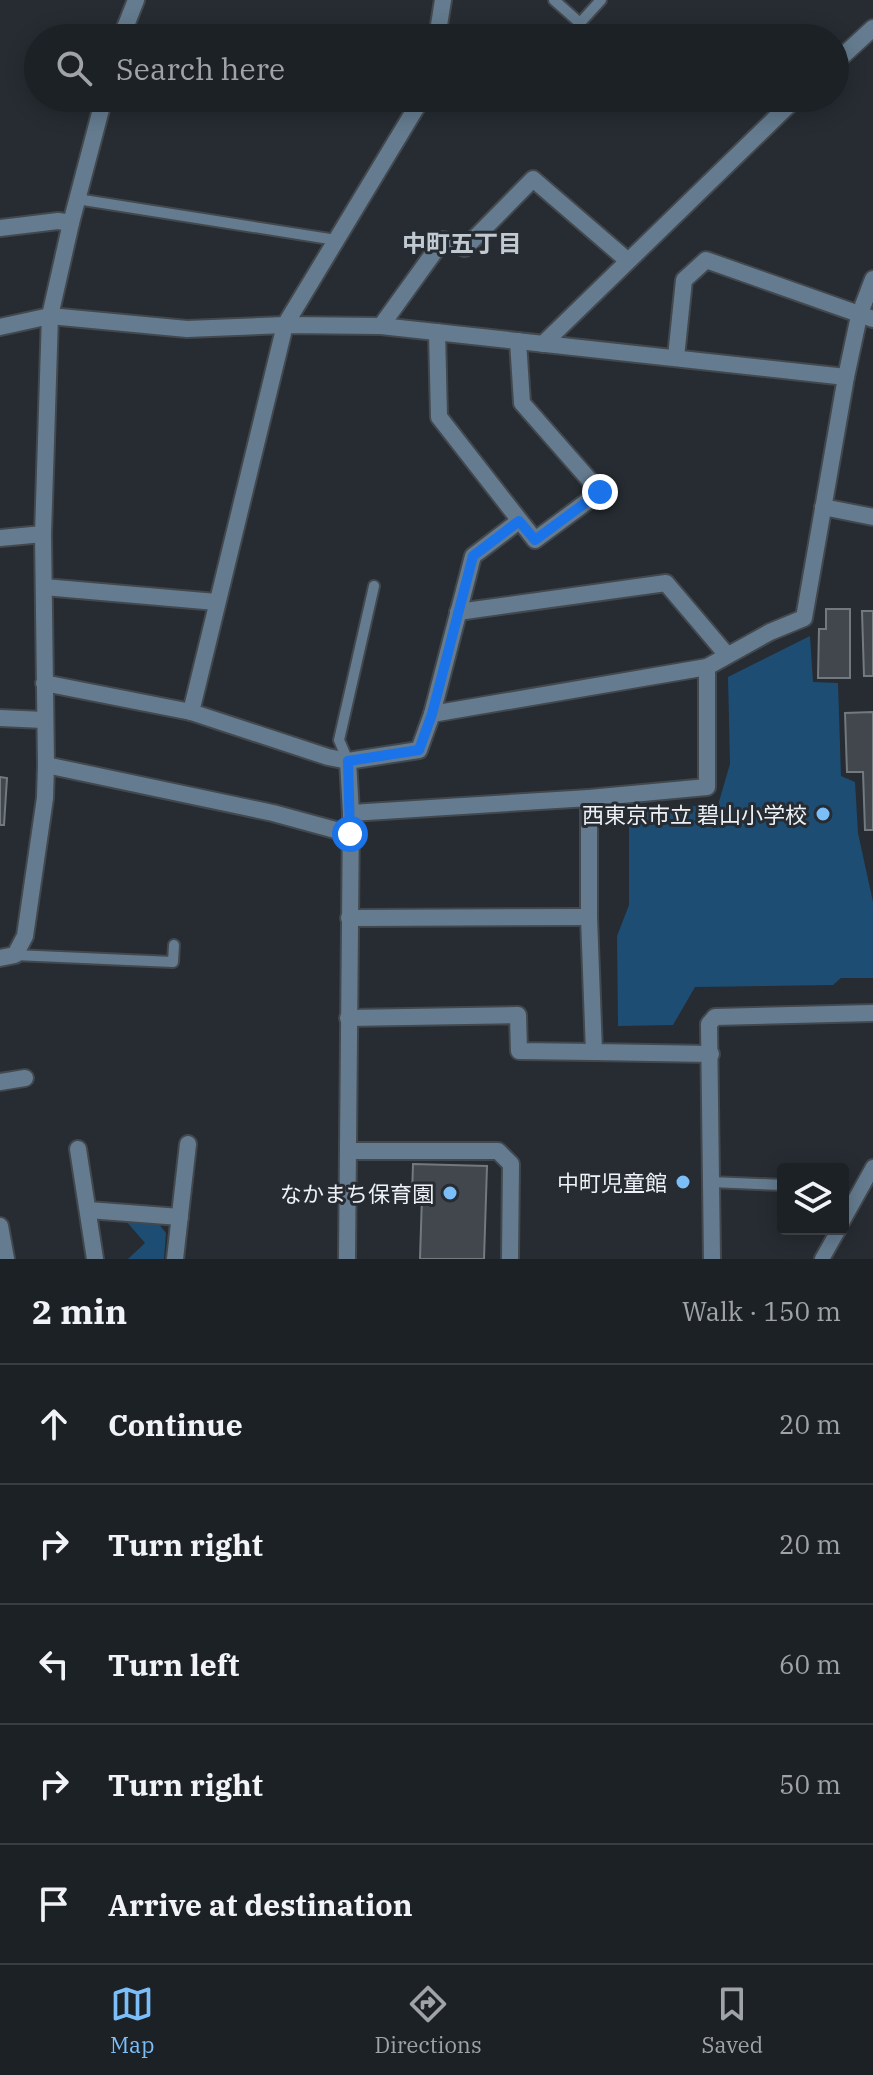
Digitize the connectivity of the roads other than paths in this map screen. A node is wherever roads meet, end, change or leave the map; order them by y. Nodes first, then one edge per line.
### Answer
1 (136, 0) edge
2 (443, 0) edge
3 (554, 0) edge
4 (601, 0) edge
5 (127, 24) edge
6 (439, 24) edge
7 (873, 28) edge
8 (849, 50) edge
9 (100, 112) edge
10 (414, 112) edge
11 (781, 112) edge
12 (77, 199) junction
13 (71, 223) junction
14 (0, 228) edge
15 (336, 240) junction
16 (627, 260) junction
17 (873, 279) edge
18 (50, 316) junction
19 (866, 317) edge
20 (285, 325) junction
21 (381, 326) junction
22 (0, 327) edge
23 (437, 332) junction
24 (518, 341) junction
25 (543, 344) junction
26 (676, 357) junction
27 (846, 377) junction
28 (823, 507) junction
29 (873, 517) edge
30 (519, 521) junction
31 (43, 534) junction
32 (0, 538) edge
33 (374, 586) dead end
34 (44, 587) junction
35 (216, 602) junction
36 (458, 612) junction
37 (727, 655) junction
38 (707, 667) junction
39 (44, 683) junction
40 (191, 712) junction
41 (432, 714) junction
42 (0, 718) edge
43 (44, 720) junction
44 (348, 761) junction
45 (46, 765) junction
46 (589, 798) junction
47 (351, 813) junction
48 (350, 834) junction
49 (589, 917) junction
50 (349, 918) junction
51 (174, 945) dead end
52 (8, 956) edge
53 (873, 1013) edge
54 (348, 1018) junction
55 (594, 1052) junction
56 (711, 1054) junction
57 (25, 1078) dead end
58 (0, 1082) edge
59 (188, 1144) dead end
60 (78, 1149) dead end
61 (348, 1151) junction
62 (873, 1167) edge
63 (711, 1182) junction
64 (777, 1185) edge
65 (88, 1210) junction
66 (849, 1210) edge
67 (180, 1217) junction
68 (0, 1226) edge
69 (836, 1235) edge
70 (6, 1259) edge
71 (95, 1259) edge
72 (175, 1259) edge
73 (347, 1259) edge
74 (510, 1259) edge
75 (712, 1259) edge
76 (822, 1259) edge

1 - 5 street
2 - 6 street
3 - 4 lane
7 - 8 street
9 - 12 street
10 - 15 street
11 - 16 street
12 - 13 street
12 - 15 lane
13 - 14 street
13 - 18 street
15 - 20 street
16 - 21 street
16 - 25 street
17 - 19 street
18 - 20 street
18 - 22 street
18 - 31 street
19 - 26 street
19 - 27 street
20 - 21 street
20 - 35 street
21 - 23 street
23 - 24 street
23 - 30 street
24 - 25 street
24 - 30 street
25 - 26 street
26 - 27 street
27 - 28 street
28 - 29 street
28 - 37 street
30 - 36 street
31 - 32 street
31 - 34 street
33 - 44 lane
34 - 35 street
34 - 39 street
35 - 40 street
36 - 37 street
36 - 41 street
37 - 38 street
38 - 41 street
38 - 46 street
39 - 40 street
39 - 43 street
40 - 44 street
41 - 44 street
42 - 43 street
43 - 45 street
44 - 47 street
45 - 48 street
45 - 52 street
46 - 47 street
46 - 49 street
47 - 48 street
48 - 50 street
49 - 50 street
49 - 55 street
50 - 54 street
51 - 52 lane
53 - 56 street
54 - 55 street
54 - 61 street
55 - 56 street
56 - 63 street
57 - 58 street
59 - 67 street
60 - 65 street
61 - 73 street
61 - 74 street
62 - 66 street
63 - 64 lane
63 - 75 street
65 - 67 street
65 - 71 street
67 - 72 street
68 - 70 street
69 - 76 street

